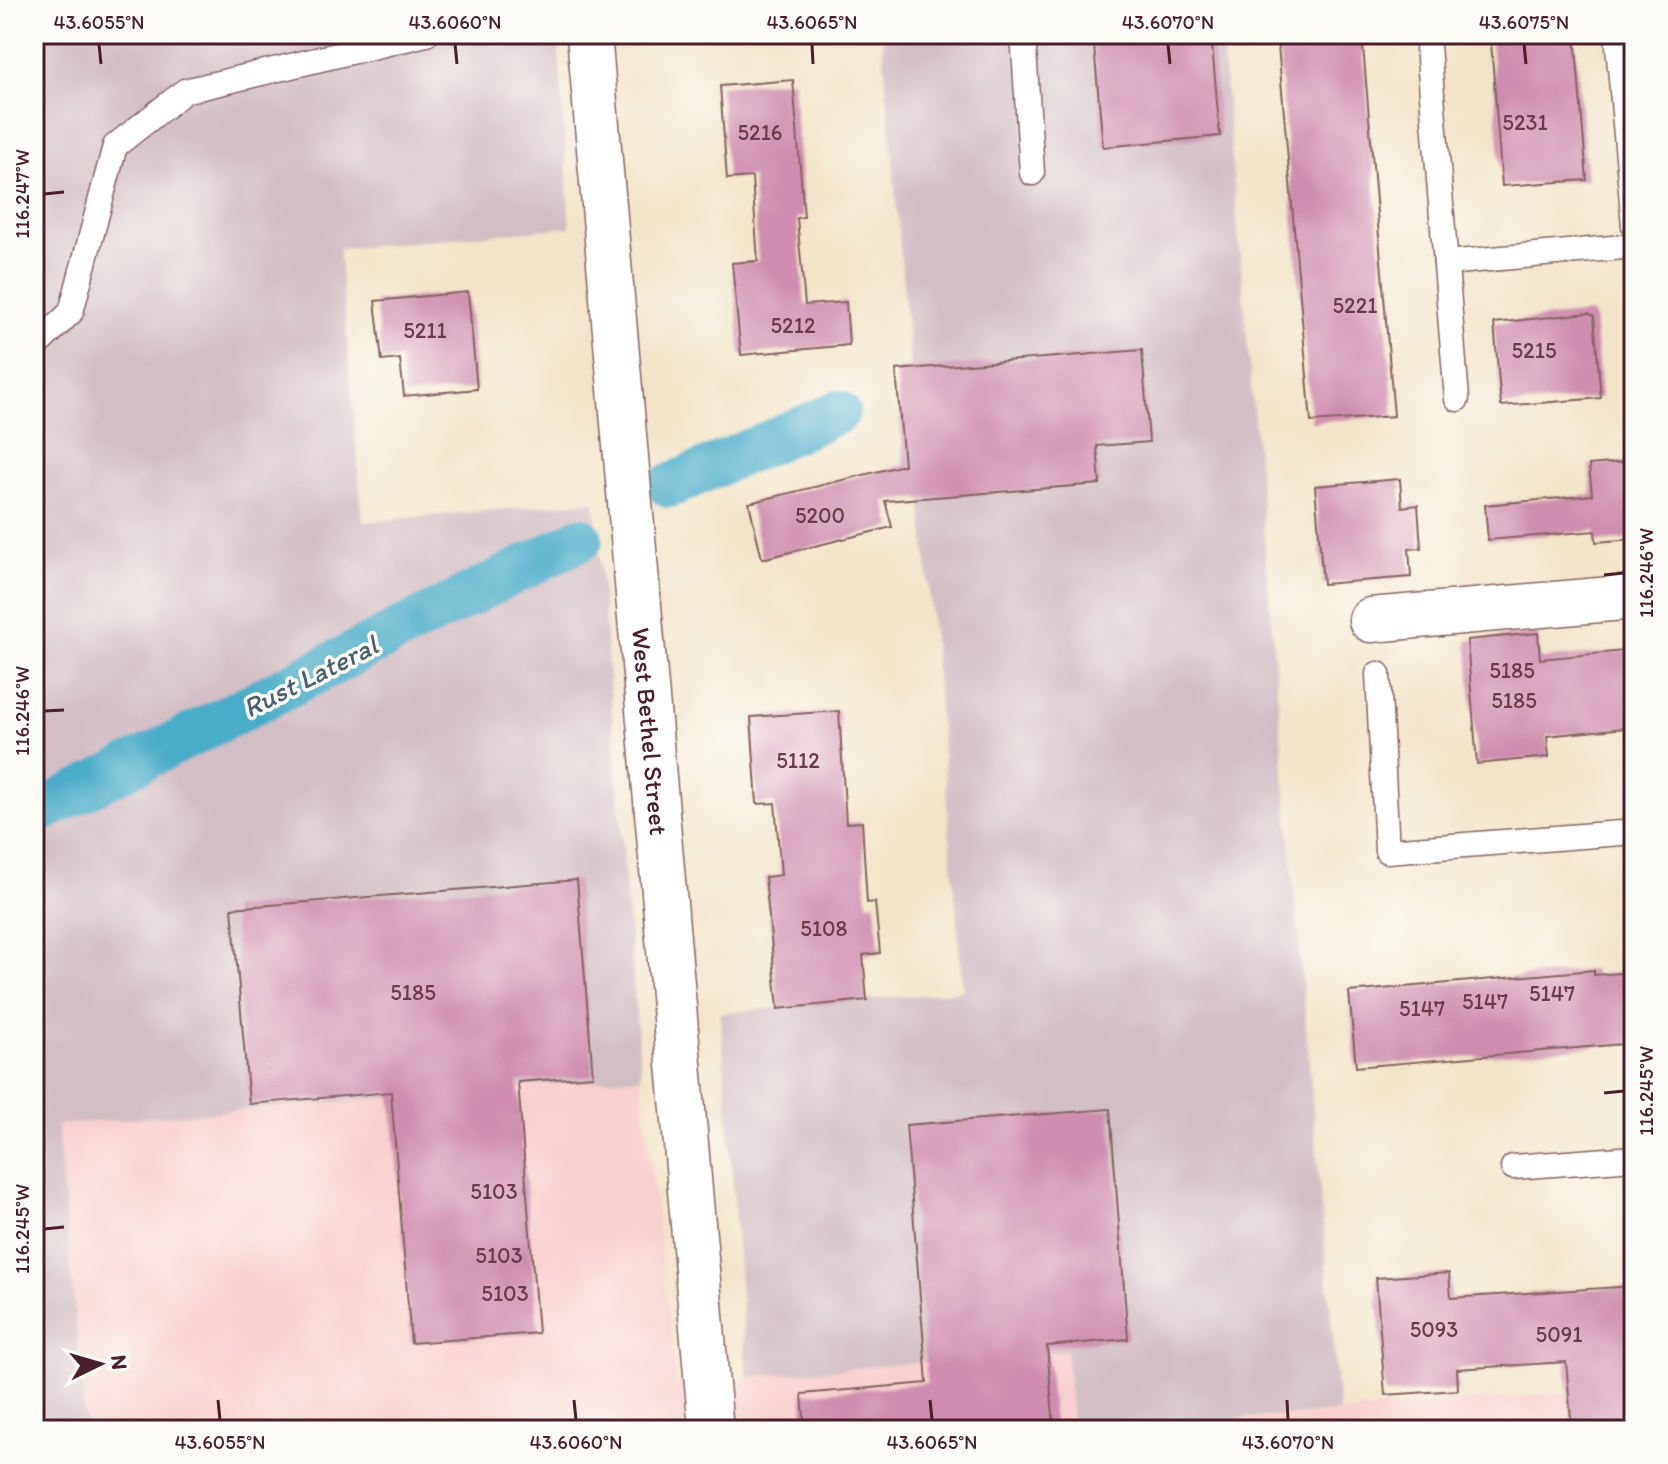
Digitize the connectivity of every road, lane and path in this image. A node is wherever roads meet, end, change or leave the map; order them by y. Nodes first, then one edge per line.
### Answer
1 (426, 34) edge
2 (589, 34) edge
3 (1023, 34) edge
4 (1427, 34) edge
5 (1617, 34) edge
6 (1032, 173) dead end
7 (1634, 225) edge
8 (1634, 246) edge
9 (1446, 263) junction
10 (34, 348) edge
11 (1457, 399) dead end
12 (1634, 597) edge
13 (1371, 620) dead end
14 (1378, 674) dead end
15 (1634, 832) edge
16 (1634, 1158) edge
17 (1513, 1167) dead end
18 (711, 1430) edge

1 - 10 lane
2 - 18 street, West Bethel Street
3 - 6 lane
4 - 9 lane
5 - 7 lane
8 - 9 lane
9 - 11 lane
12 - 13 street
14 - 15 lane
16 - 17 lane

